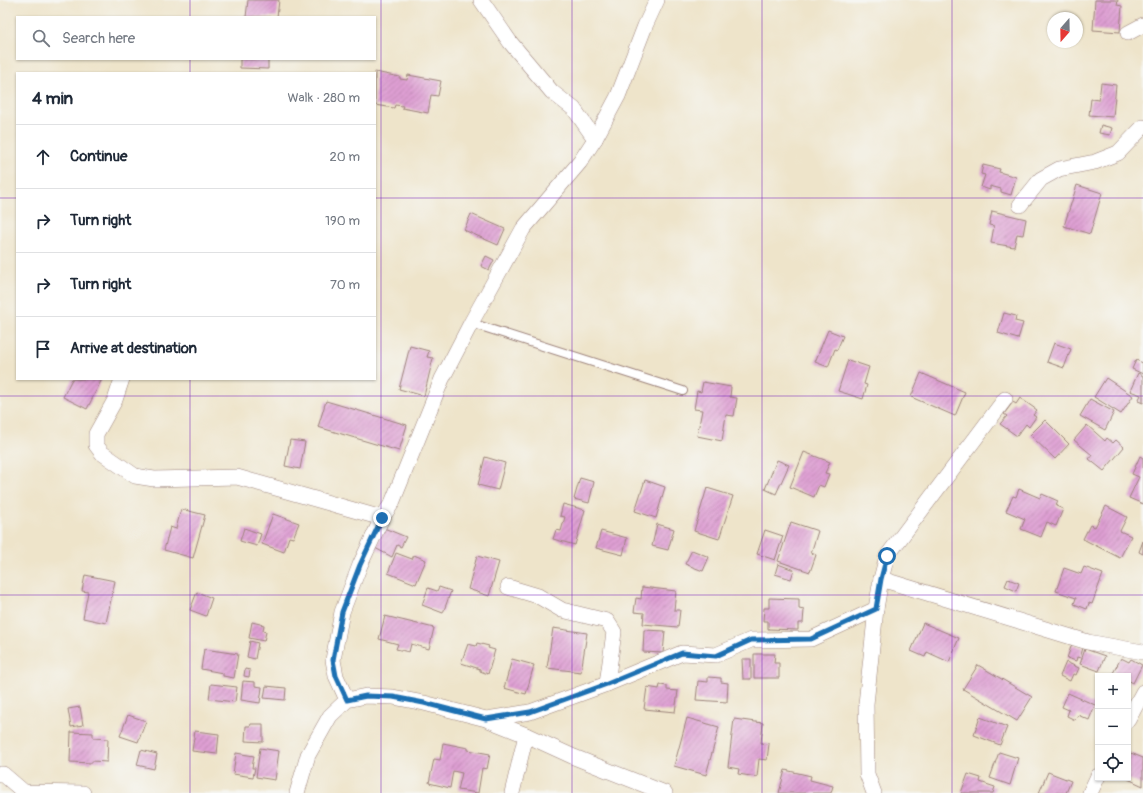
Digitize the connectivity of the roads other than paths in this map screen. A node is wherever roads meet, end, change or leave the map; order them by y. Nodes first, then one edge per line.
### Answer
1 (481, 0) edge
2 (657, 0) edge
3 (1143, 26) edge
4 (1128, 33) dead end
5 (1143, 127) edge
6 (595, 139) junction
7 (1020, 204) dead end
8 (471, 323) junction
9 (122, 380) edge
10 (683, 391) dead end
11 (1005, 399) dead end
12 (382, 518) junction
13 (881, 579) junction
14 (508, 587) dead end
15 (876, 609) junction
16 (1143, 652) edge
17 (607, 684) junction
18 (1143, 692) edge
19 (347, 700) junction
20 (1131, 714) edge
21 (486, 719) junction
22 (526, 735) junction
23 (0, 774) edge
24 (1096, 781) edge
25 (83, 793) edge
26 (297, 793) edge
27 (512, 793) edge
28 (665, 793) edge
29 (874, 793) edge
30 (1090, 793) edge

1 - 6 street
2 - 6 street
3 - 4 street
5 - 7 street
6 - 8 street
8 - 10 lane
8 - 12 street
9 - 12 street
11 - 13 street
12 - 19 street
13 - 15 street
13 - 16 street
14 - 17 street
15 - 17 street
15 - 29 street
17 - 21 street
18 - 20 street
19 - 21 street
19 - 26 street
21 - 22 street
22 - 27 street
22 - 28 street
23 - 25 street
24 - 30 street

